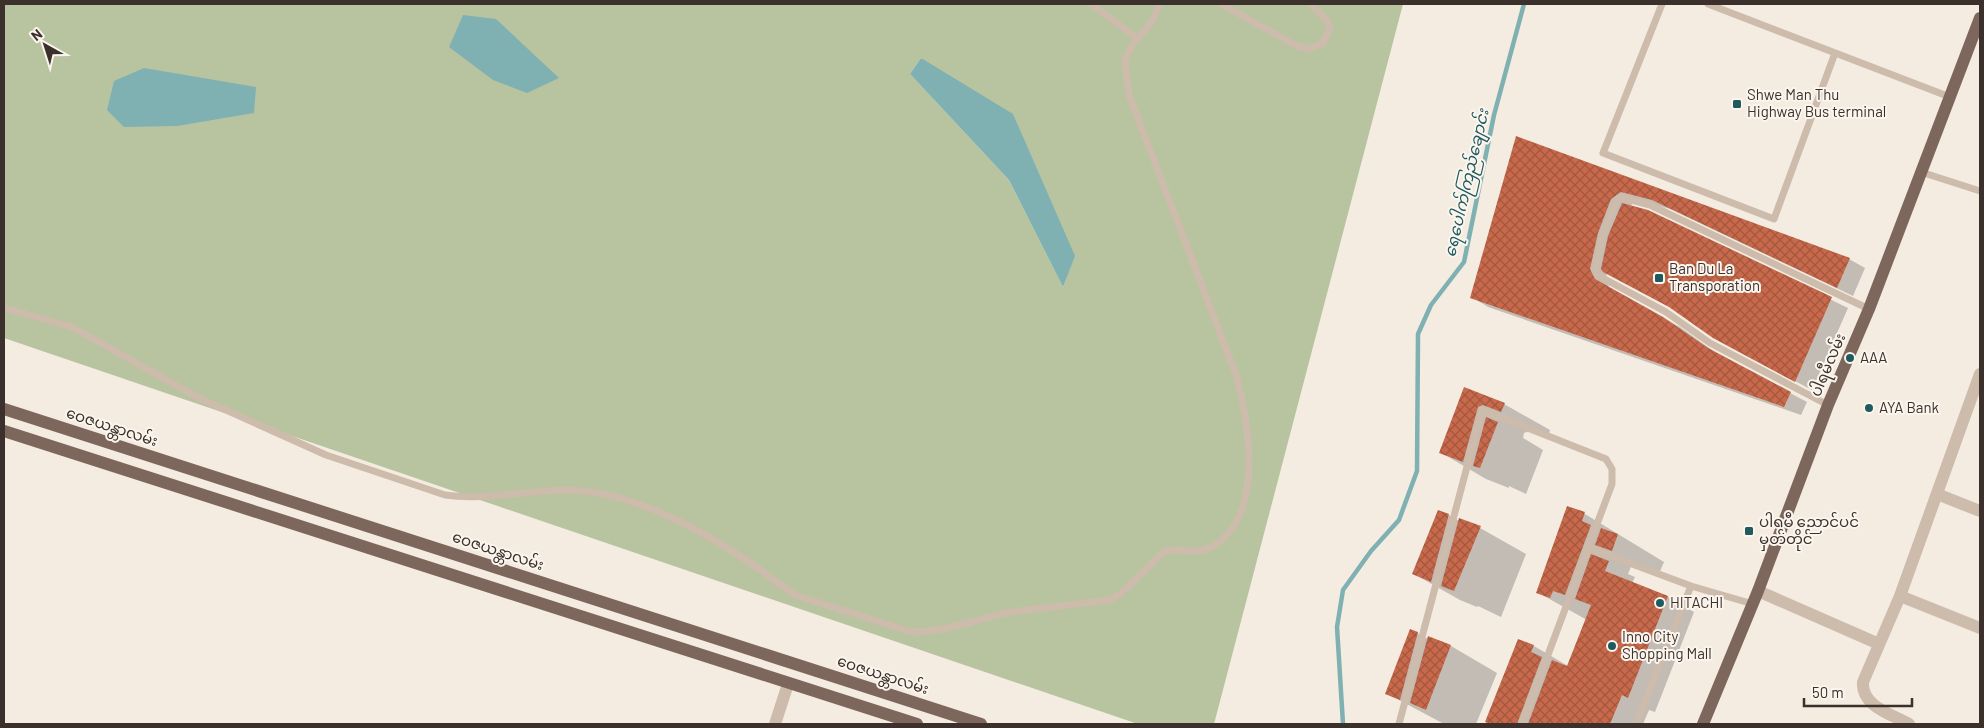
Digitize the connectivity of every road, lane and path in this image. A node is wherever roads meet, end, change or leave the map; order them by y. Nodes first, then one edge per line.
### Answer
1 (1092, 4) edge
2 (1159, 4) edge
3 (1221, 4) edge
4 (1311, 4) edge
5 (1662, 4) edge
6 (1708, 4) edge
7 (1980, 18) edge
8 (1138, 39) junction
9 (1836, 53) junction
10 (1950, 98) junction
11 (1921, 172) junction
12 (1980, 191) edge
13 (4, 308) edge
14 (1869, 309) junction
15 (1980, 374) edge
16 (1977, 392) edge
17 (1828, 405) junction
18 (4, 409) edge
19 (4, 431) edge
20 (1937, 494) junction
21 (1980, 511) edge
22 (1588, 548) junction
23 (1691, 586) junction
24 (1758, 591) junction
25 (1900, 596) junction
26 (1753, 604) junction
27 (1980, 628) edge
28 (1879, 644) junction
29 (788, 684) junction
30 (774, 724) edge
31 (917, 724) edge
32 (981, 724) edge
33 (1399, 724) edge
34 (1522, 724) edge
35 (1636, 724) edge
36 (1703, 724) edge
37 (1909, 724) edge

1 - 8 lane
2 - 8 lane
3 - 4 lane
5 - 9 lane
6 - 9 lane
7 - 10 main road, ပါရမီလမ်း
8 - 13 lane
9 - 10 lane
10 - 11 main road, ပါရမီလမ်း
11 - 12 lane
11 - 14 main road, ပါရမီလမ်း
14 - 17 main road, ပါရမီလမ်း
14 - 17 lane
15 - 16 street
16 - 20 street
17 - 24 main road, ပါရမီလမ်း
18 - 32 main road, ဝေဇယန္တာလမ်း
19 - 29 main road
20 - 21 street
20 - 25 street
22 - 23 lane
22 - 33 lane
22 - 34 lane
23 - 26 lane
23 - 35 lane
24 - 26 main road, ပါရမီလမ်း
24 - 28 street
25 - 27 street
25 - 28 street
26 - 36 main road, ပါရမီလမ်း
28 - 37 street
29 - 30 street
29 - 31 main road

